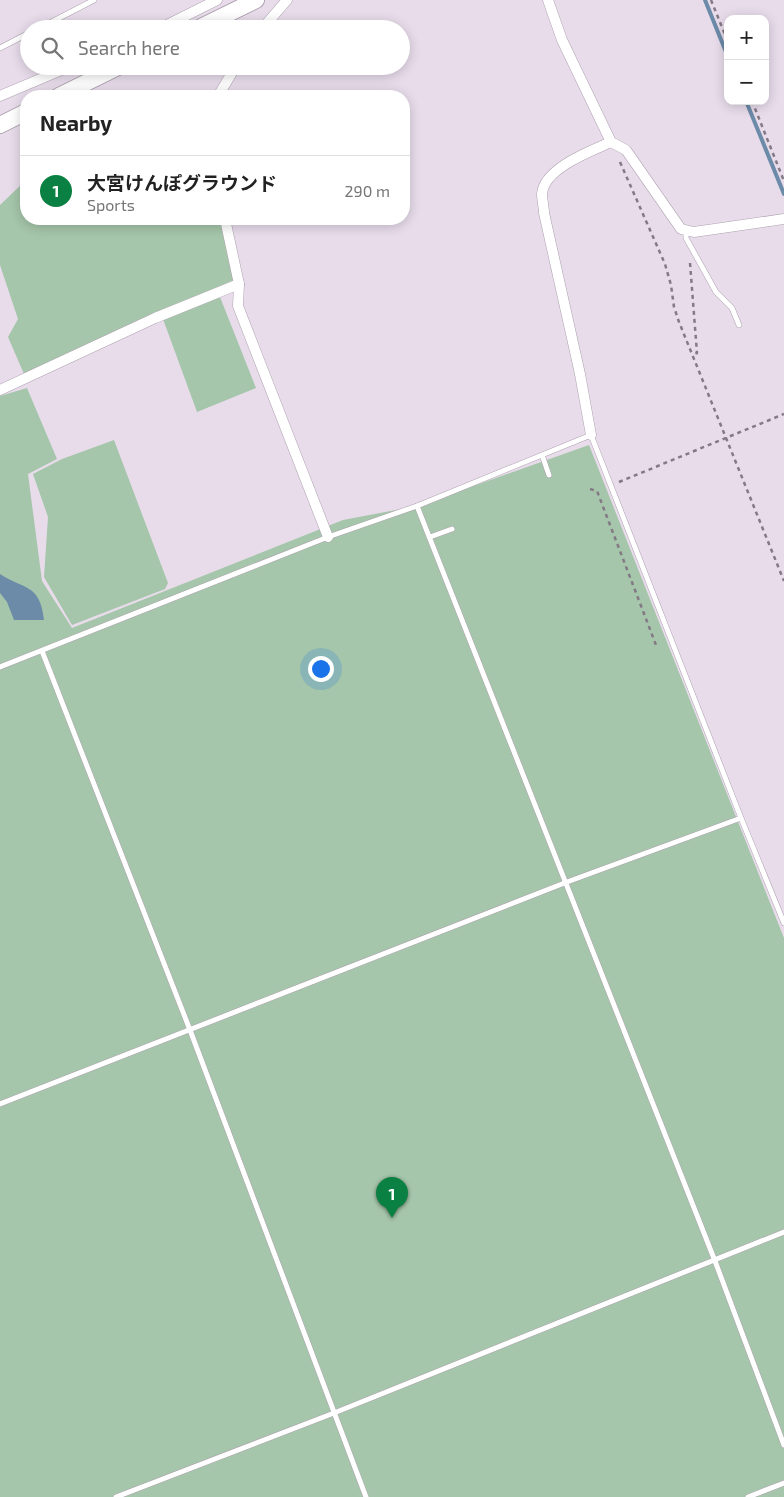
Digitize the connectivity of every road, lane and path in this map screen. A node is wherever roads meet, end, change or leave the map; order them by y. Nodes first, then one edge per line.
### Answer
1 (94, 0) edge
2 (217, 0) edge
3 (256, 0) edge
4 (287, 0) edge
5 (548, 0) edge
6 (711, 0) edge
7 (55, 20) edge
8 (177, 20) edge
9 (215, 20) edge
10 (270, 20) edge
11 (724, 32) edge
12 (20, 38) edge
13 (0, 48) edge
14 (50, 75) edge
15 (102, 75) edge
16 (231, 75) edge
17 (71, 90) edge
18 (222, 90) edge
19 (0, 96) edge
20 (754, 105) edge
21 (20, 115) edge
22 (0, 125) edge
23 (611, 142) junction
24 (784, 180) edge
25 (784, 219) edge
26 (226, 225) edge
27 (686, 231) junction
28 (693, 251) junction
29 (239, 284) junction
30 (738, 325) dead end
31 (692, 355) junction
32 (0, 390) edge
33 (784, 414) edge
34 (591, 435) junction
35 (726, 438) junction
36 (542, 455) junction
37 (549, 475) dead end
38 (611, 485) junction
39 (590, 490) dead end
40 (417, 506) junction
41 (452, 529) dead end
42 (328, 538) junction
43 (430, 538) junction
44 (784, 581) edge
45 (656, 645) dead end
46 (42, 651) junction
47 (0, 668) edge
48 (741, 818) junction
49 (567, 882) junction
50 (784, 923) edge
51 (190, 1030) junction
52 (0, 1104) edge
53 (784, 1232) edge
54 (716, 1261) junction
55 (334, 1413) junction
56 (784, 1445) edge
57 (784, 1483) edge
58 (116, 1497) edge
59 (366, 1497) edge
60 (748, 1497) edge

1 - 7 lane
2 - 8 street
3 - 9 main road
4 - 10 street
5 - 23 street
6 - 11 path
12 - 13 lane
14 - 19 street
15 - 17 main road
16 - 18 street
20 - 24 path
21 - 22 main road
23 - 27 street
23 - 31 path
23 - 34 street
25 - 27 street
26 - 29 street
27 - 28 lane
28 - 30 lane
28 - 31 path
29 - 32 street
29 - 42 street
31 - 35 path
33 - 35 path
34 - 36 lane
34 - 38 lane
35 - 38 path
35 - 44 path
36 - 37 lane
36 - 40 lane
38 - 48 lane
39 - 45 path
40 - 42 lane
40 - 43 lane
41 - 43 lane
42 - 46 lane
43 - 49 lane
46 - 47 lane
46 - 51 lane
48 - 49 lane
48 - 50 lane
49 - 51 lane
49 - 54 lane
51 - 52 lane
51 - 55 lane
53 - 54 lane
54 - 55 lane
54 - 56 lane
55 - 58 lane
55 - 59 lane
57 - 60 lane

